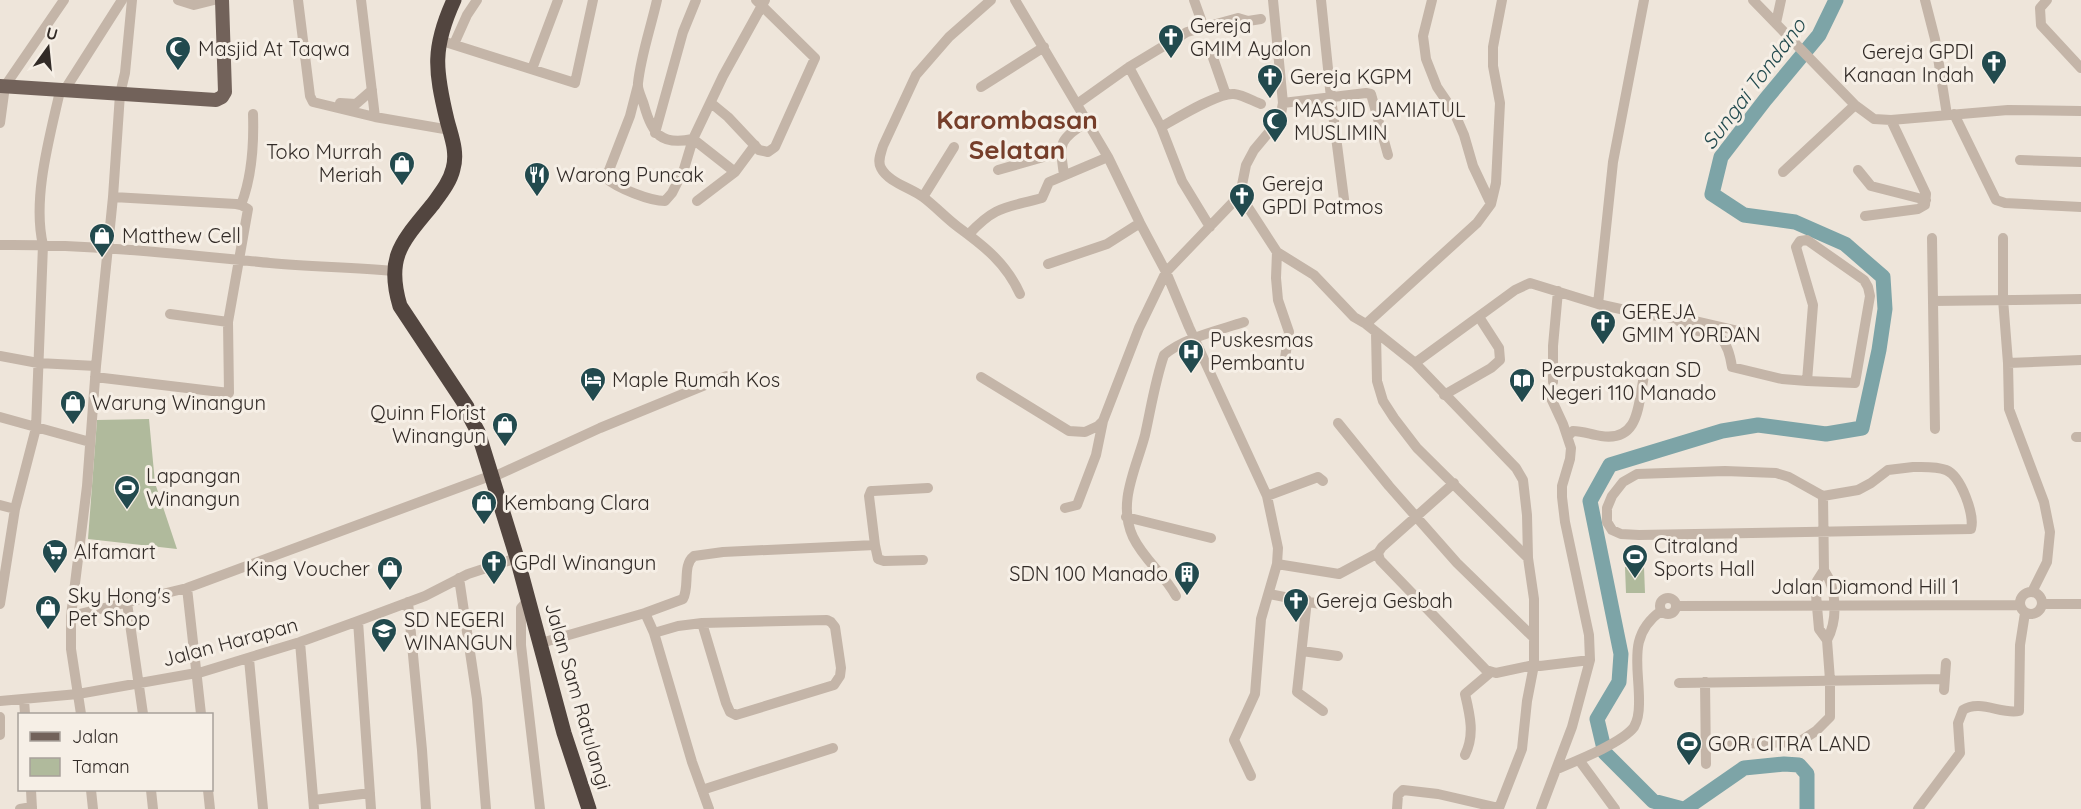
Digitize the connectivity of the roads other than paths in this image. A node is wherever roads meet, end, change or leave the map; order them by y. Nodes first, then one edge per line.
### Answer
1 (64, 0) edge
2 (122, 0) edge
3 (132, 0) edge
4 (178, 0) edge
5 (214, 0) edge
6 (222, 0) edge
7 (298, 0) edge
8 (361, 0) edge
9 (454, 0) edge
10 (477, 0) edge
11 (558, 0) edge
12 (593, 0) edge
13 (657, 0) edge
14 (696, 0) edge
15 (991, 0) edge
16 (1015, 0) edge
17 (1194, 0) edge
18 (1273, 0) edge
19 (1321, 0) edge
20 (1432, 0) edge
21 (1502, 0) edge
22 (1644, 0) edge
23 (1753, 0) edge
24 (1781, 0) edge
25 (1925, 0) edge
26 (2047, 0) edge
27 (761, 2) edge
28 (1261, 19) dead end
29 (1776, 23) junction
30 (1204, 28) junction
31 (447, 42) junction
32 (1044, 47) junction
33 (1211, 52) dead end
34 (1129, 67) junction
35 (2081, 68) edge
36 (532, 69) junction
37 (638, 85) junction
38 (2, 86) edge
39 (981, 87) dead end
40 (372, 90) junction
41 (62, 91) junction
42 (120, 94) junction
43 (1226, 95) junction
44 (1331, 98) junction
45 (313, 100) junction
46 (1283, 103) junction
47 (711, 104) junction
48 (1077, 104) junction
49 (1261, 104) dead end
50 (1855, 105) junction
51 (2081, 111) edge
52 (253, 114) dead end
53 (1950, 115) junction
54 (375, 117) junction
55 (1891, 120) junction
56 (1088, 121) junction
57 (0, 123) edge
58 (1161, 127) junction
59 (450, 130) junction
60 (655, 133) junction
61 (693, 139) junction
62 (754, 145) junction
63 (954, 147) dead end
64 (1061, 152) junction
65 (1388, 154) dead end
66 (1108, 156) junction
67 (2020, 160) dead end
68 (2081, 162) edge
69 (998, 170) dead end
70 (1858, 170) dead end
71 (735, 172) junction
72 (1783, 172) dead end
73 (1064, 175) junction
74 (1240, 195) junction
75 (113, 197) junction
76 (923, 197) junction
77 (1926, 200) junction
78 (697, 201) dead end
79 (1491, 204) junction
80 (241, 205) junction
81 (1346, 207) dead end
82 (2081, 207) edge
83 (1865, 216) dead end
84 (1140, 223) junction
85 (1210, 227) junction
86 (969, 234) junction
87 (1932, 238) dead end
88 (2003, 238) dead end
89 (0, 244) edge
90 (42, 244) junction
91 (108, 248) junction
92 (1277, 252) junction
93 (240, 259) junction
94 (1048, 264) dead end
95 (393, 271) junction
96 (1166, 272) junction
97 (1558, 291) junction
98 (1020, 294) dead end
99 (2002, 299) junction
100 (2081, 299) edge
101 (1933, 301) junction
102 (1598, 304) junction
103 (170, 314) dead end
104 (1479, 316) junction
105 (1677, 319) junction
106 (228, 322) junction
107 (1244, 322) dead end
108 (1366, 324) junction
109 (1743, 332) dead end
110 (1376, 333) junction
111 (1195, 339) junction
112 (0, 356) edge
113 (1285, 358) dead end
114 (2081, 360) edge
115 (38, 363) junction
116 (1415, 363) junction
117 (2008, 363) junction
118 (96, 371) junction
119 (727, 376) dead end
120 (1644, 376) dead end
121 (981, 377) dead end
122 (1807, 381) junction
123 (1553, 382) dead end
124 (1444, 395) junction
125 (1550, 396) dead end
126 (0, 417) edge
127 (1103, 421) junction
128 (1338, 423) dead end
129 (36, 428) junction
130 (1935, 429) dead end
131 (1568, 436) junction
132 (90, 442) junction
133 (491, 477) junction
134 (1323, 481) dead end
135 (1454, 483) junction
136 (928, 488) dead end
137 (1267, 496) junction
138 (1823, 496) junction
139 (0, 505) edge
140 (1065, 508) dead end
141 (15, 509) junction
142 (1126, 517) junction
143 (1415, 517) junction
144 (1825, 533) junction
145 (1211, 538) dead end
146 (875, 545) junction
147 (1378, 553) junction
148 (517, 558) junction
149 (1528, 558) junction
150 (923, 560) dead end
151 (1277, 564) junction
152 (1824, 570) junction
153 (459, 578) junction
154 (187, 588) junction
155 (2032, 592) junction
156 (1269, 594) junction
157 (1176, 596) dead end
158 (529, 599) junction
159 (1307, 600) junction
160 (408, 602) junction
161 (127, 603) junction
162 (0, 604) edge
163 (2042, 604) junction
164 (2081, 604) edge
165 (1325, 605) dead end
166 (1816, 605) junction
167 (1833, 605) junction
168 (2022, 609) junction
169 (645, 613) junction
170 (71, 616) junction
171 (358, 621) junction
172 (702, 622) junction
173 (654, 633) junction
174 (1533, 637) junction
175 (1827, 640) junction
176 (300, 642) junction
177 (541, 643) junction
178 (1302, 651) junction
179 (1338, 656) dead end
180 (249, 659) junction
181 (1590, 660) junction
182 (1946, 663) dead end
183 (1534, 665) junction
184 (1491, 672) junction
185 (198, 673) junction
186 (1830, 680) junction
187 (1705, 682) junction
188 (1679, 683) dead end
189 (140, 684) junction
190 (78, 694) junction
191 (24, 699) junction
192 (0, 702) edge
193 (1323, 711) dead end
194 (25, 713) edge
195 (81, 713) edge
196 (143, 713) edge
197 (201, 713) edge
198 (0, 717) edge
199 (0, 735) edge
200 (1706, 745) junction
201 (833, 748) dead end
202 (1465, 755) dead end
203 (1584, 757) junction
204 (1706, 764) dead end
205 (1557, 769) junction
206 (1251, 776) dead end
207 (702, 790) junction
208 (31, 791) edge
209 (91, 791) edge
210 (151, 791) edge
211 (208, 791) edge
212 (370, 793) junction
213 (314, 804) edge
214 (32, 808) edge
215 (20, 809) edge
216 (93, 809) edge
217 (153, 809) edge
218 (210, 809) edge
219 (263, 809) edge
220 (371, 809) edge
221 (426, 809) edge
222 (486, 809) edge
223 (540, 809) edge
224 (589, 809) edge
225 (709, 809) edge
226 (1397, 809) edge
227 (1541, 809) edge
228 (1615, 809) edge
229 (1918, 809) edge

1 - 38 street
2 - 41 street
3 - 42 street
4 - 5 street
6 - 42 main road
7 - 45 street
8 - 40 street
9 - 31 highway, Jalan Sam Ratulangi
10 - 31 street
11 - 36 street
12 - 36 street
13 - 37 street
14 - 60 street
15 - 76 street
16 - 32 street
17 - 30 street
18 - 46 street
19 - 44 street
20 - 79 street
21 - 79 street
22 - 102 street
23 - 29 street
24 - 29 street
25 - 53 street
26 - 35 street
27 - 47 street
27 - 62 street
28 - 30 street
29 - 50 street
30 - 34 street
31 - 36 street
31 - 59 highway, Jalan Sam Ratulangi
32 - 39 street
32 - 48 street
33 - 43 street
34 - 48 street
34 - 58 street
37 - 60 street
37 - 61 street
38 - 41 main road
38 - 57 street
40 - 45 street
40 - 54 street
41 - 42 main road
41 - 90 street
42 - 75 street
43 - 49 street
43 - 58 street
44 - 46 street
44 - 65 street
44 - 81 street
45 - 54 street
46 - 74 street
47 - 61 street
47 - 62 street
48 - 56 street
50 - 55 street
50 - 72 street
51 - 53 street
52 - 80 street
53 - 55 street
53 - 82 street
54 - 59 street
55 - 77 street
56 - 64 street
56 - 66 street
58 - 85 street
59 - 95 highway, Jalan Sam Ratulangi
60 - 61 street
61 - 71 street
62 - 71 street
63 - 76 street
64 - 69 street
64 - 73 street
66 - 73 street
66 - 84 street
67 - 68 street
70 - 77 street
71 - 78 street
73 - 86 street
74 - 85 street
74 - 92 street
75 - 80 street
75 - 91 street
76 - 86 street
77 - 83 street
79 - 108 street
80 - 93 street
84 - 94 street
84 - 96 street
85 - 96 street
86 - 98 street
87 - 101 street
88 - 99 street
89 - 90 street
90 - 91 street
90 - 115 street
91 - 93 street
91 - 118 street
92 - 108 street
92 - 113 street
93 - 95 street
93 - 106 street
95 - 133 highway, Jalan Sam Ratulangi
96 - 111 street
96 - 127 street
97 - 102 street
97 - 104 street
97 - 123 street
99 - 100 street
99 - 101 street
99 - 117 street
101 - 130 street
102 - 105 street
103 - 106 street
104 - 116 street
104 - 124 street
105 - 109 street
105 - 122 street
106 - 118 street
107 - 111 street
108 - 110 street
110 - 116 street
110 - 135 street
111 - 137 street
111 - 142 street
112 - 115 street
114 - 117 street
115 - 118 street
115 - 129 street
116 - 124 street
117 - 155 street
118 - 132 street
119 - 133 street
120 - 131 street
121 - 127 street
122 - 122 street
124 - 149 street
125 - 131 street
126 - 129 street
127 - 140 street
128 - 143 street
129 - 132 street
129 - 141 street
131 - 181 street
132 - 170 street
133 - 148 highway, Jalan Sam Ratulangi
133 - 154 street
134 - 137 street
135 - 143 street
135 - 149 street
136 - 146 street
137 - 151 street
138 - 144 street
138 - 144 street
138 - 144 street
139 - 141 street
141 - 162 street
142 - 145 street
142 - 157 street
143 - 147 street
143 - 174 street
144 - 152 street
146 - 150 street
146 - 169 street
147 - 151 street
147 - 184 street
148 - 153 street, Jalan Harapan
148 - 158 highway, Jalan Sam Ratulangi
149 - 174 street
151 - 156 street
152 - 166 street
152 - 167 street
153 - 160 street, Jalan Harapan
153 - 222 street
154 - 161 street
154 - 185 street
155 - 163 street
155 - 168 street
156 - 159 street
156 - 206 street
158 - 177 highway, Jalan Sam Ratulangi
158 - 223 street
159 - 165 street
159 - 178 street
160 - 171 street, Jalan Harapan
160 - 221 street
161 - 170 street
161 - 189 street
163 - 164 street
163 - 168 street
166 - 167 street, Jalan Diamond Hill 1
166 - 175 street
166 - 203 street, Jalan Diamond Hill 1
167 - 168 street, Jalan Diamond Hill 1
167 - 175 street
168 - 229 street
169 - 173 street
169 - 177 street
170 - 190 street
171 - 176 street, Jalan Harapan
171 - 212 street
172 - 172 street
172 - 173 street
173 - 207 street
174 - 183 street
175 - 186 street
176 - 180 street, Jalan Harapan
176 - 213 street
177 - 224 highway, Jalan Sam Ratulangi
178 - 179 street
178 - 193 street
180 - 185 street, Jalan Harapan
180 - 219 street
181 - 183 street
181 - 205 street
182 - 186 street
183 - 184 street
183 - 226 street
184 - 202 street
185 - 189 street, Jalan Harapan
185 - 197 street
186 - 187 street
186 - 200 street
187 - 188 street
187 - 200 street
189 - 190 street, Jalan Harapan
189 - 196 street
190 - 191 street, Jalan Harapan
190 - 195 street
191 - 192 street, Jalan Harapan
191 - 194 street
198 - 199 street
200 - 204 street
201 - 207 street
203 - 205 street
203 - 228 street
205 - 227 street
207 - 225 street
208 - 214 street
209 - 216 street
210 - 217 street
211 - 218 street
212 - 213 street
212 - 220 street
214 - 215 street

